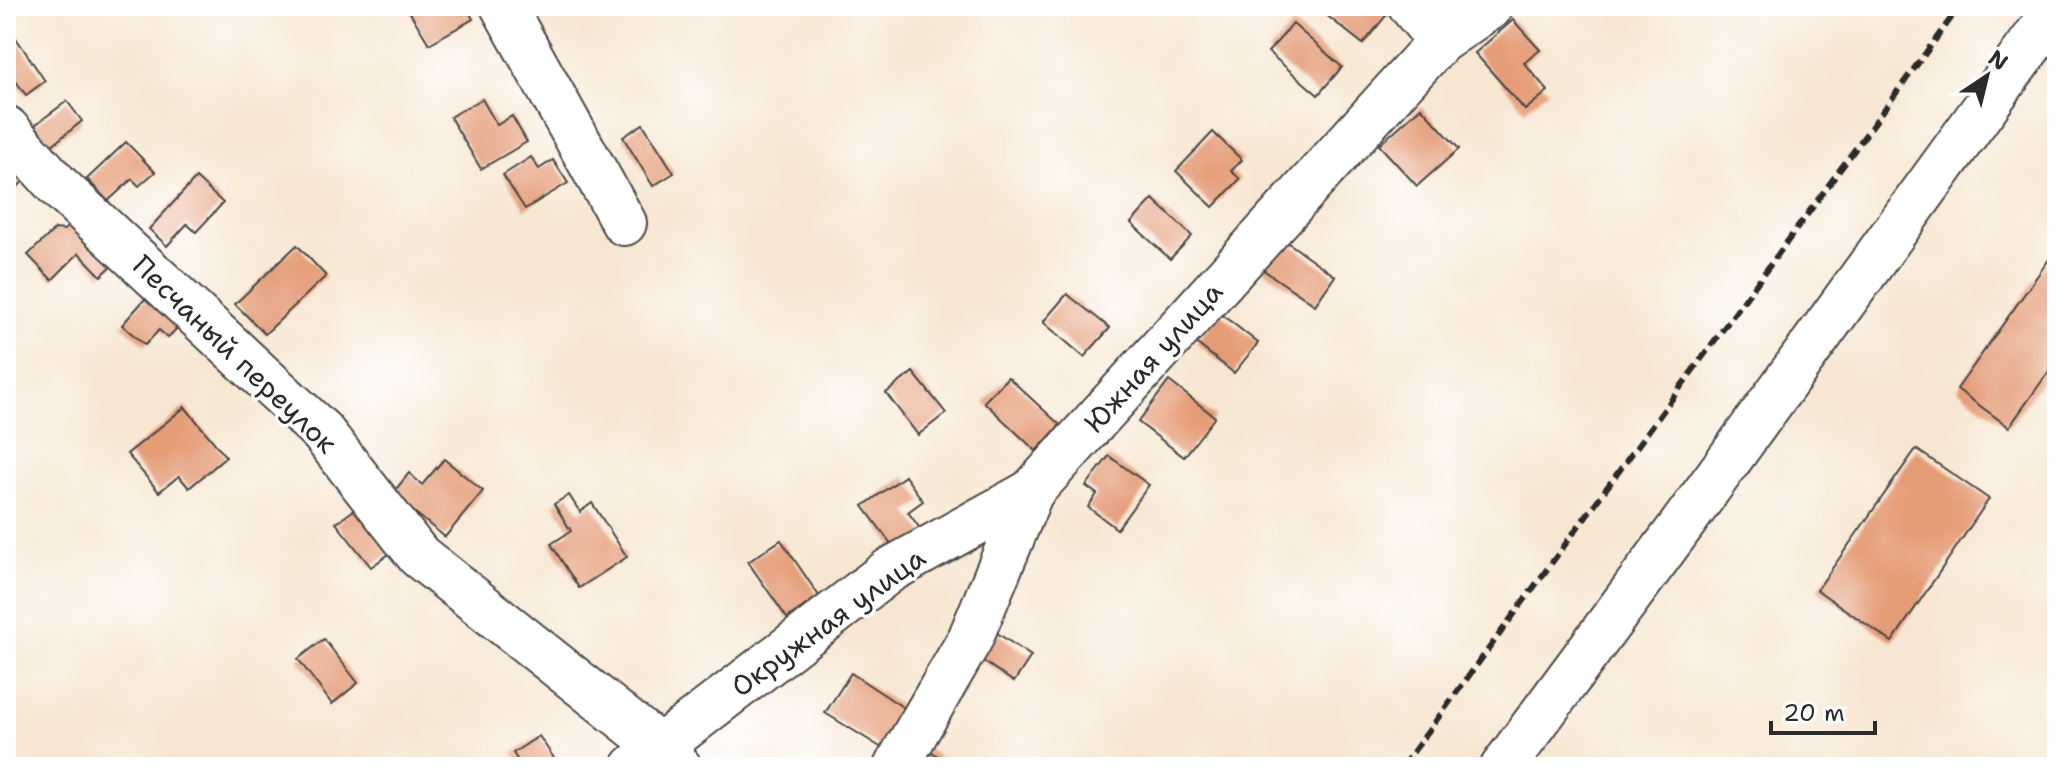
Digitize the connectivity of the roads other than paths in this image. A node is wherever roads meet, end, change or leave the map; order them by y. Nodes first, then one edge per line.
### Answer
1 (503, 6) edge
2 (1411, 6) edge
3 (1491, 6) edge
4 (2052, 25) edge
5 (1440, 41) junction
6 (6, 128) edge
7 (624, 223) dead end
8 (1031, 492) junction
9 (657, 760) edge
10 (896, 767) edge
11 (1503, 767) edge

1 - 7 street
2 - 5 street
3 - 5 street, Южная улица
4 - 11 street
5 - 8 street, Южная улица
6 - 9 street, Песчаный переулок
8 - 9 street, Окружная улица
8 - 10 street, Южная улица

